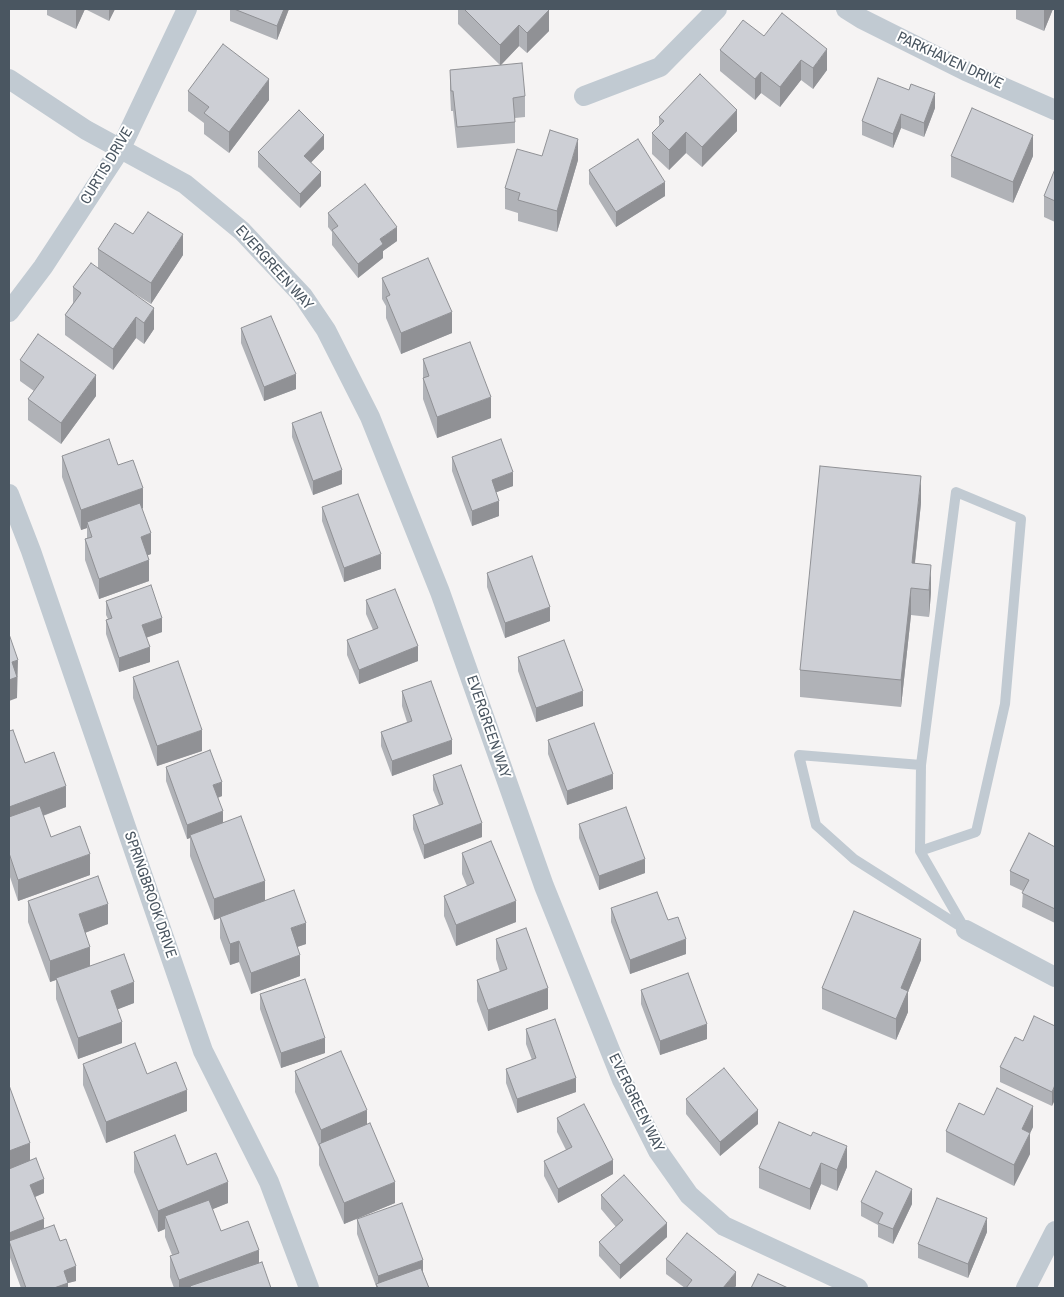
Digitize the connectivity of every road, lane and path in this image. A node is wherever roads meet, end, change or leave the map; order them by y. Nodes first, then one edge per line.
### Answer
1 (187, 9) edge
2 (717, 9) edge
3 (846, 9) edge
4 (9, 79) edge
5 (584, 96) dead end
6 (1055, 110) edge
7 (121, 148) junction
8 (9, 312) edge
9 (9, 494) edge
10 (921, 765) junction
11 (920, 851) junction
12 (966, 930) junction
13 (1055, 977) edge
14 (1055, 1231) edge
15 (309, 1288) edge
16 (858, 1288) edge
17 (1026, 1288) edge

1 - 7 street, CURTIS DRIVE
2 - 5 street
3 - 6 street, PARKHAVEN DRIVE
4 - 7 street, EVERGREEN WAY
7 - 8 street, CURTIS DRIVE
7 - 16 street, EVERGREEN WAY
9 - 15 street, SPRINGBROOK DRIVE
10 - 11 lane
10 - 11 lane
10 - 12 lane
11 - 12 lane
12 - 13 street
14 - 17 street

